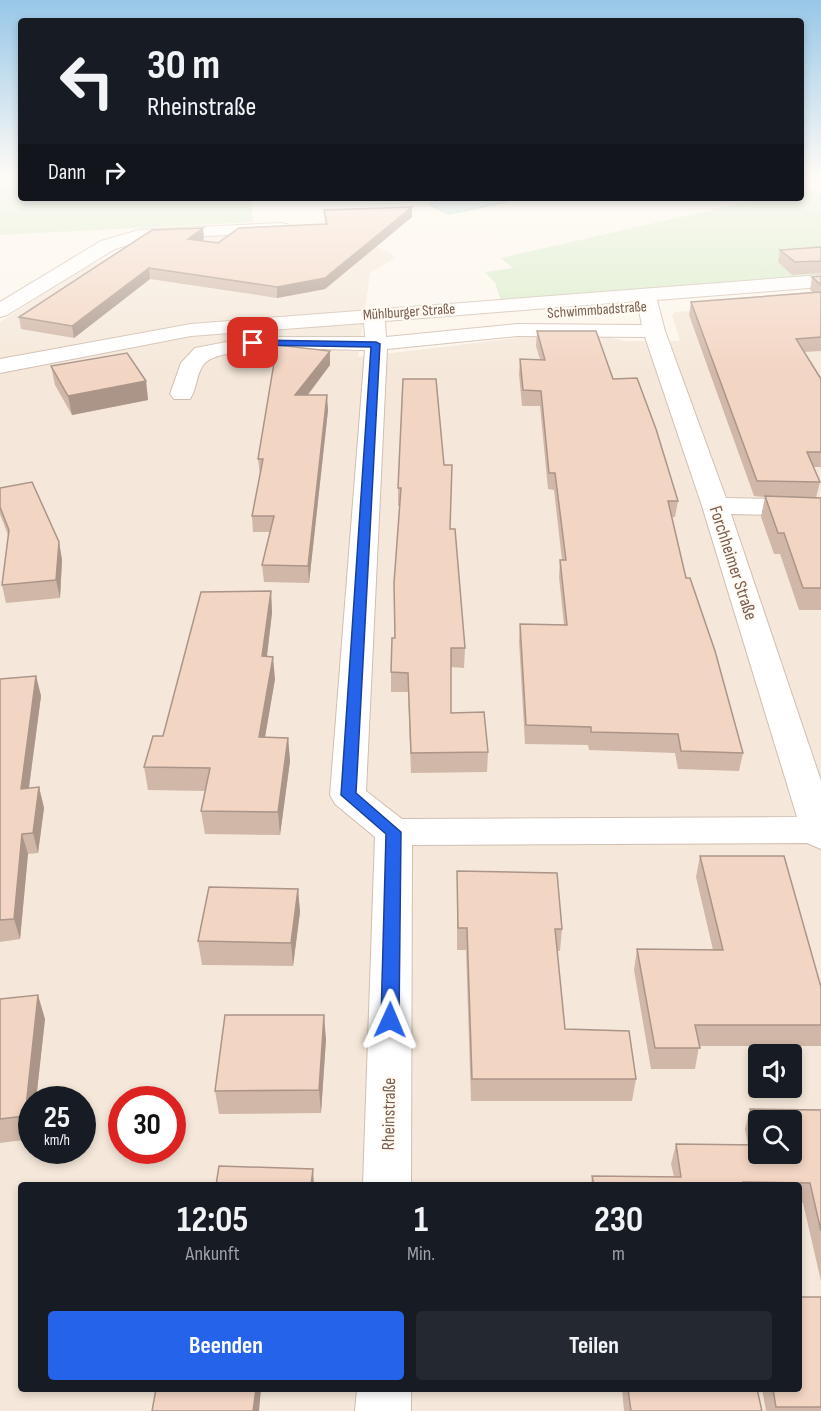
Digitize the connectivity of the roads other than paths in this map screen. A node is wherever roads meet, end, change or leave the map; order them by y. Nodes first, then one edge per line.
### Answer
1 (121, 241) edge
2 (821, 281) edge
3 (821, 293) edge
4 (0, 311) edge
5 (650, 311) junction
6 (374, 315) junction
7 (376, 344) junction
8 (0, 366) edge
9 (182, 394) dead end
10 (715, 506) junction
11 (821, 508) edge
12 (394, 832) junction
13 (820, 833) edge
14 (387, 1182) edge
15 (384, 1392) edge
16 (383, 1411) edge

1 - 4 street
2 - 5 street
3 - 5 street, Schwimmbadstraße
5 - 6 street, Schwimmbadstraße
5 - 7 street, Schwimmbadstraße
5 - 10 street, Forchheimer Straße
6 - 7 street
6 - 8 street, Mühlburger Straße
7 - 9 street
7 - 12 street
10 - 11 street
10 - 13 street, Forchheimer Straße
12 - 13 street, Forchheimer Straße
12 - 14 street, Rheinstraße
15 - 16 street

